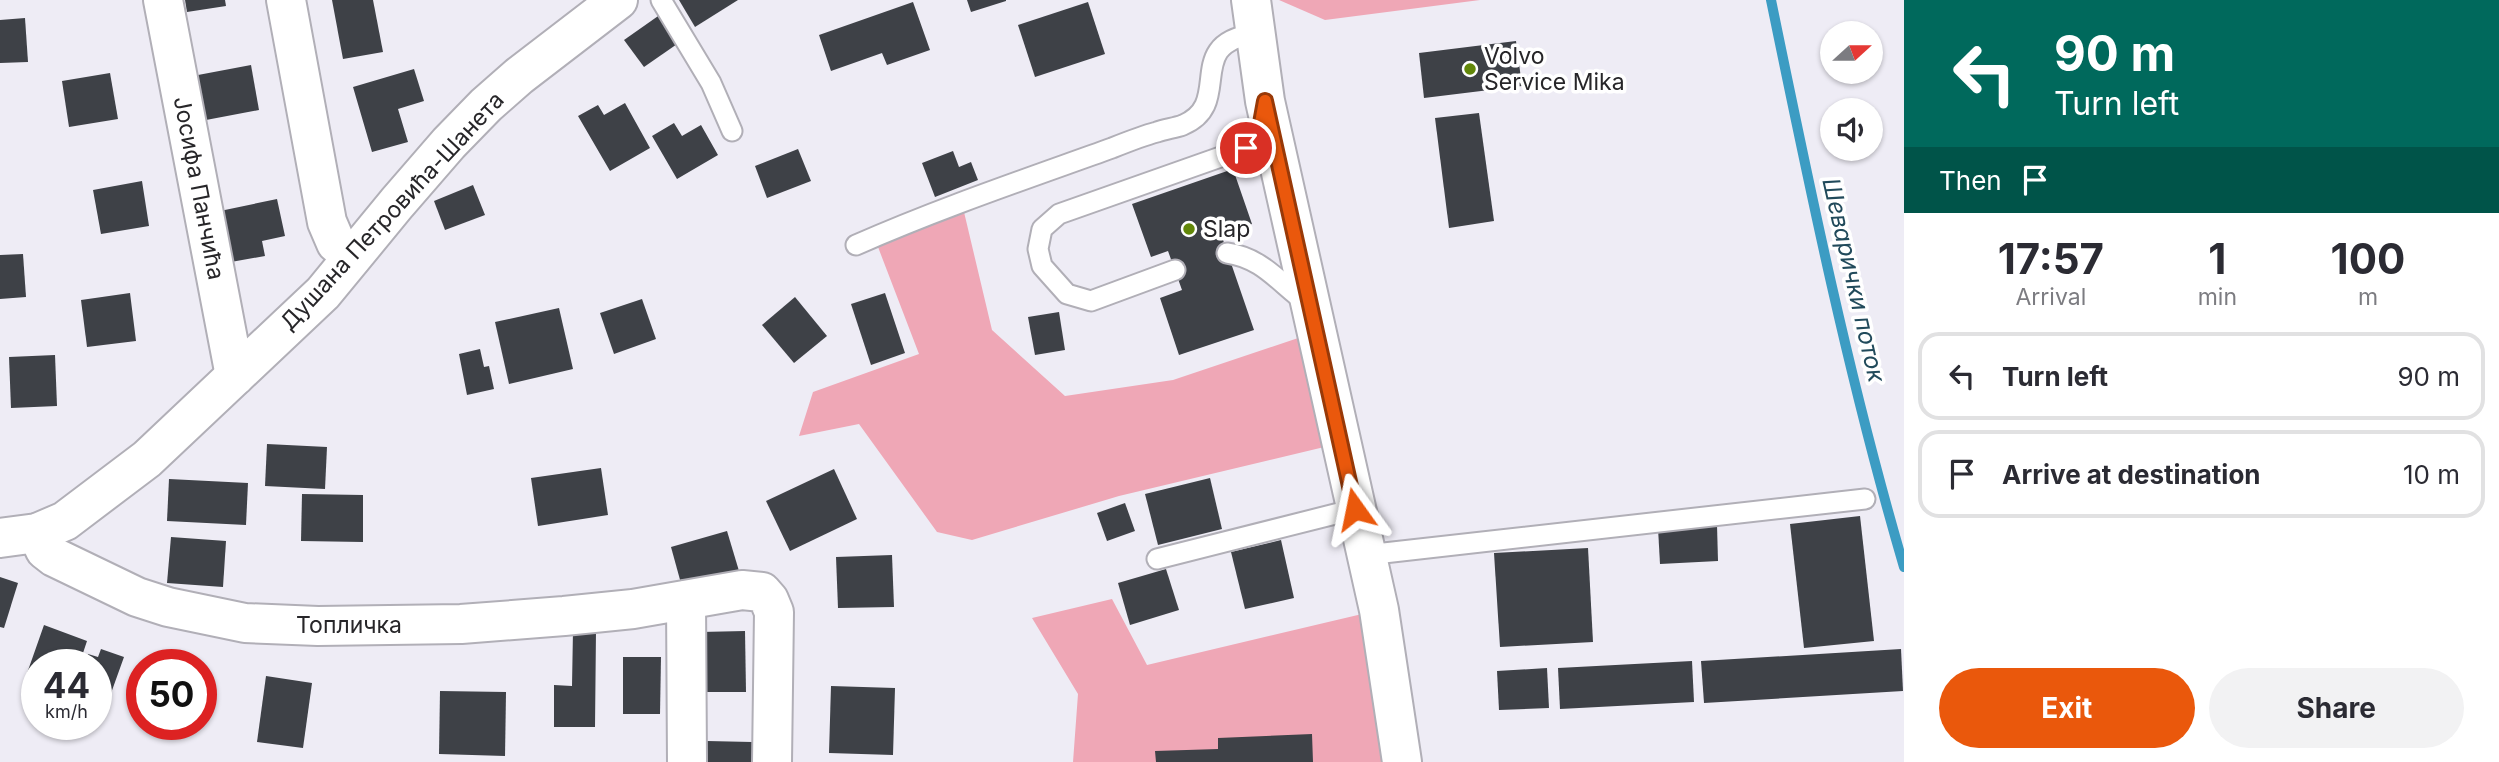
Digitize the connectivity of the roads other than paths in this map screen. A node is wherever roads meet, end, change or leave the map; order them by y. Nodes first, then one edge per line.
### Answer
1 (163, 0) edge
2 (286, 0) edge
3 (618, 0) edge
4 (661, 0) edge
5 (1253, 17) edge
6 (1265, 101) junction
7 (732, 131) dead end
8 (856, 245) dead end
9 (1227, 253) dead end
10 (352, 257) junction
11 (1175, 270) dead end
12 (1309, 305) junction
13 (235, 376) junction
14 (1864, 499) dead end
15 (1355, 509) junction
16 (37, 533) junction
17 (0, 538) edge
18 (1366, 555) junction
19 (1157, 559) dead end
20 (686, 600) junction
21 (687, 762) edge
22 (772, 762) edge
23 (1402, 762) edge

1 - 13 street, Јосифа Панчића
2 - 10 street
3 - 10 street, Душана Петровића-Шанета
4 - 7 lane
5 - 6 street
5 - 8 lane
6 - 11 lane
6 - 12 street
9 - 12 lane
10 - 13 street, Душана Петровића-Шанета
12 - 15 street
13 - 16 street, Душана Петровића-Шанета
14 - 18 lane
15 - 18 street
15 - 19 lane
16 - 17 street, Душана Петровића-Шанета
16 - 20 street, Топличка
18 - 23 street
20 - 21 street
20 - 22 street, Топличка

